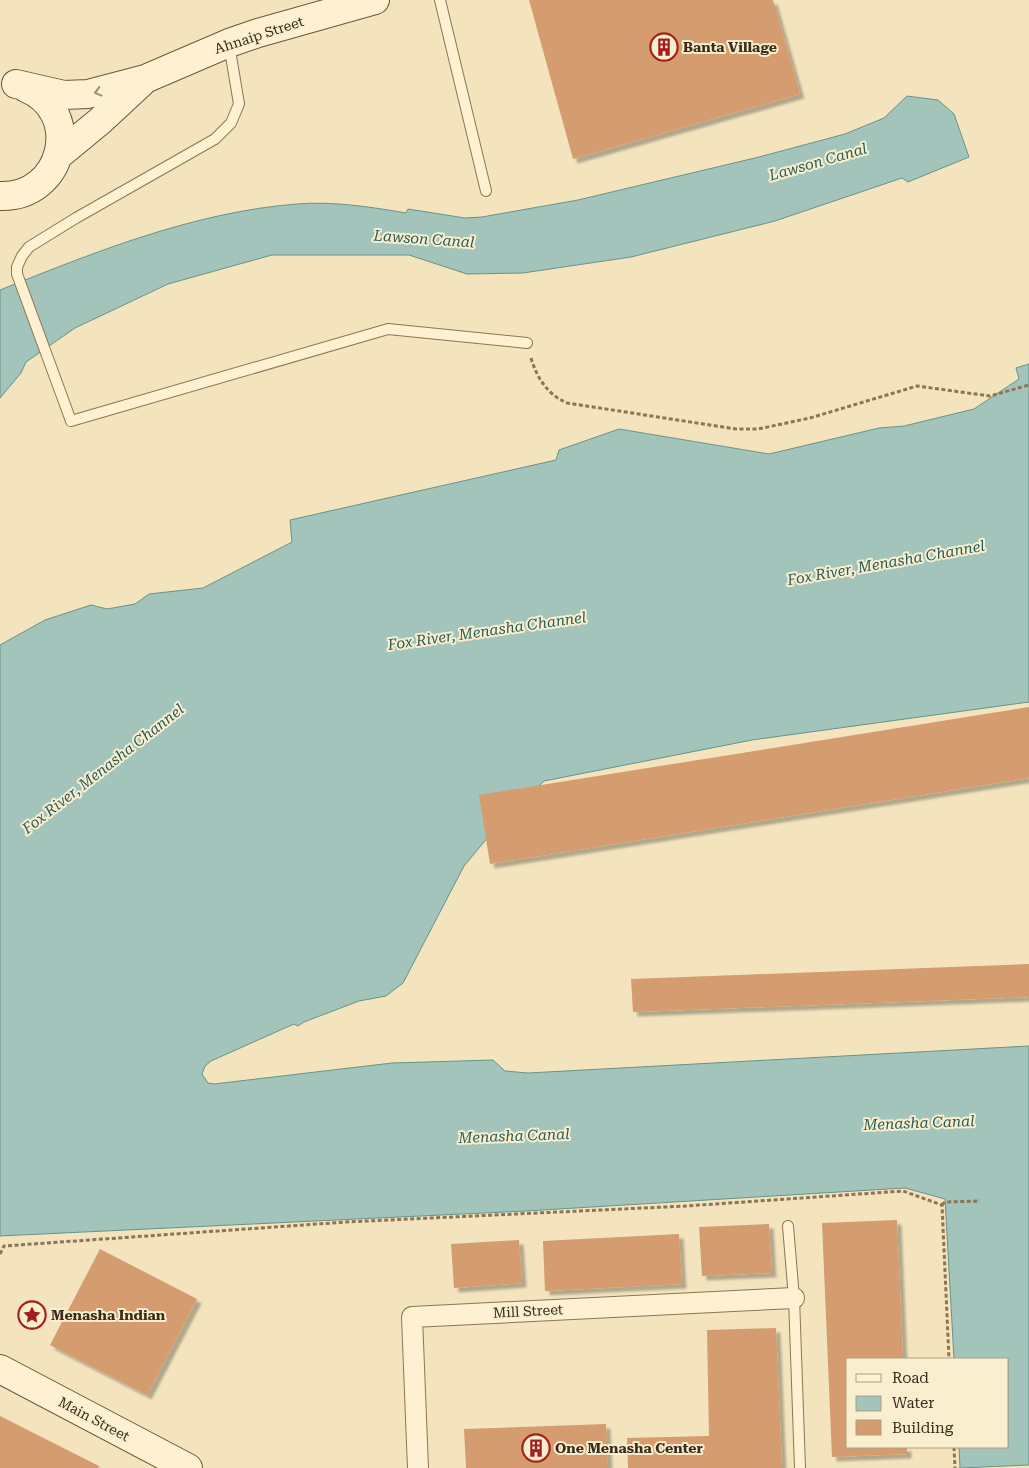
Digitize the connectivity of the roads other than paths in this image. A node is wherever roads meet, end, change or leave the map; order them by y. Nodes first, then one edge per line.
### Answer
1 (375, 0) edge
2 (440, 0) edge
3 (229, 43) junction
4 (145, 79) junction
5 (8, 83) edge
6 (60, 154) junction
7 (486, 191) dead end
8 (4, 200) edge
9 (527, 343) road end
10 (788, 1226) dead end
11 (794, 1298) junction
12 (0, 1369) edge
13 (188, 1468) edge
14 (418, 1468) edge
15 (800, 1468) edge

1 - 3 main road, Ahnaip Street
2 - 7 lane
3 - 4 main road, Ahnaip Street
3 - 9 lane
4 -> 5 main road, Ahnaip Street
4 - 6 main road, Ahnaip Street
5 - 6 main road
6 - 8 main road, Ahnaip Street
10 - 11 lane
11 - 14 street, Mill Street
11 - 15 lane
12 - 13 main road, Main Street

